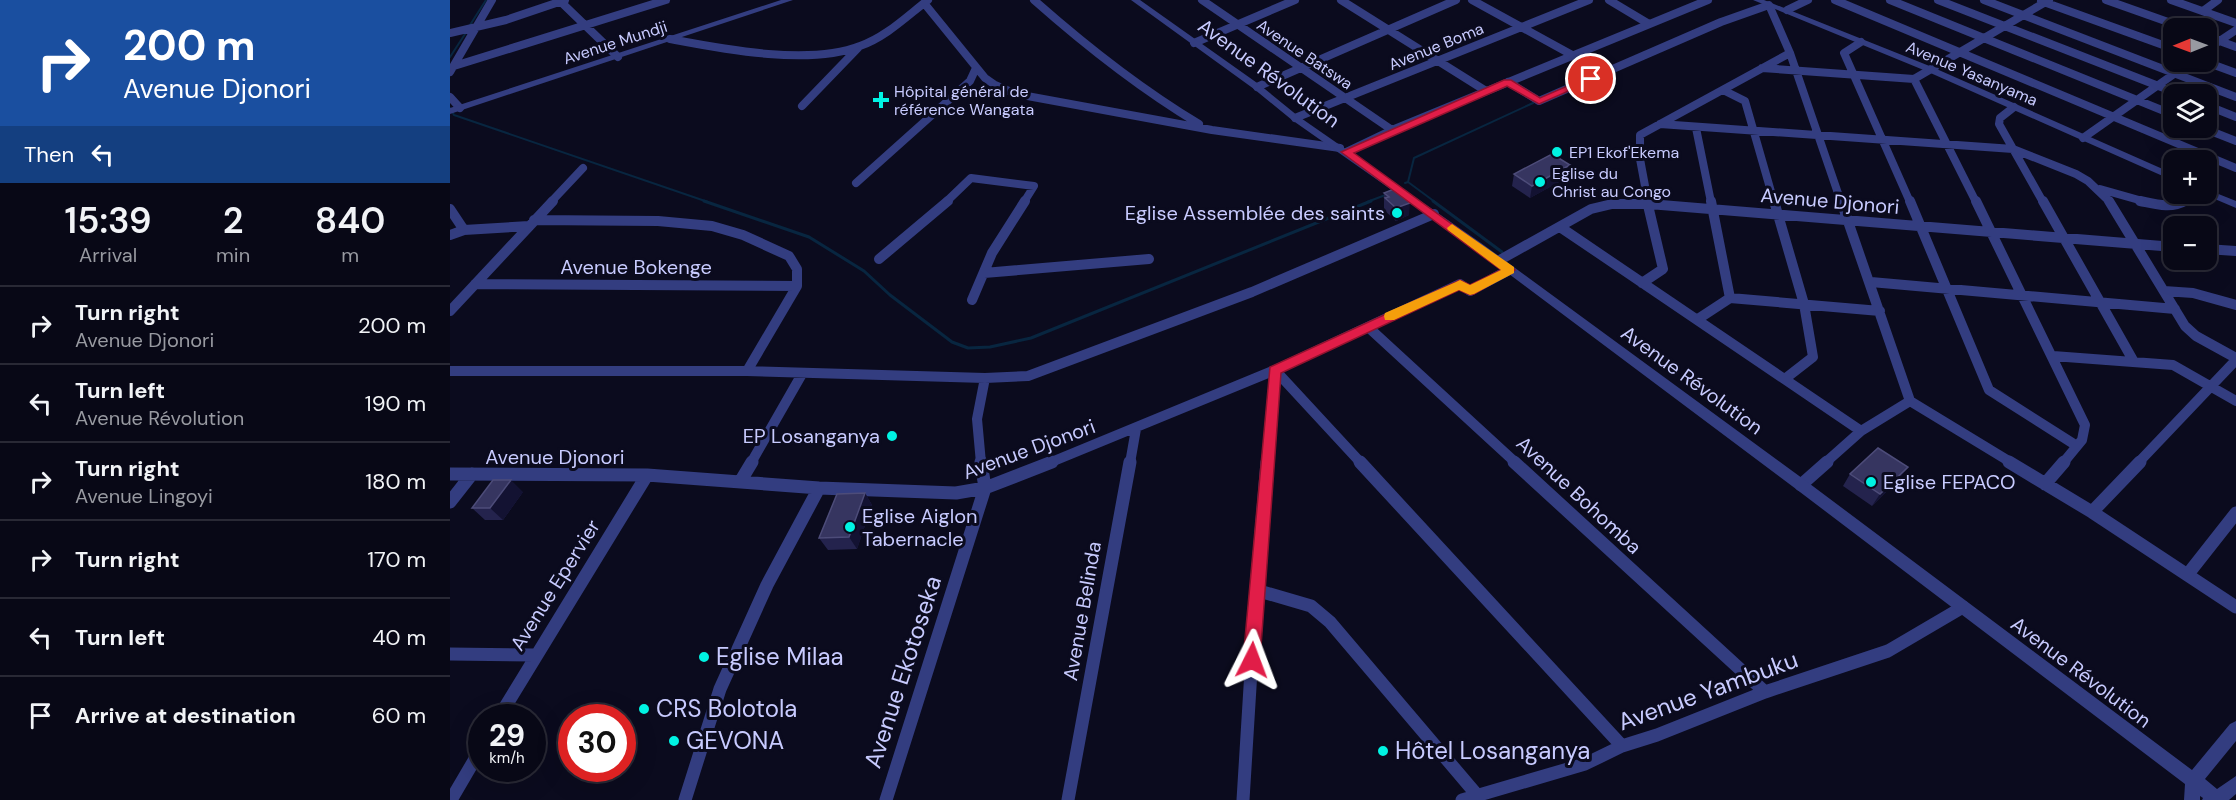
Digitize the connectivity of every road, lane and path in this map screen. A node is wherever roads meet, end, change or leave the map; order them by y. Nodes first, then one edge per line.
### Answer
1 (492, 0) edge
2 (561, 0) edge
3 (666, 0) edge
4 (789, 0) edge
5 (1034, 0) edge
6 (1135, 0) edge
7 (1202, 0) edge
8 (1295, 0) edge
9 (1341, 0) edge
10 (1456, 0) edge
11 (1472, 0) edge
12 (1589, 0) edge
13 (1609, 0) edge
14 (1708, 0) edge
15 (1757, 0) edge
16 (1808, 0) edge
17 (1835, 0) edge
18 (1890, 0) edge
19 (1938, 0) edge
20 (1984, 0) edge
21 (2106, 0) edge
22 (2171, 0) edge
23 (2218, 0) edge
24 (2044, 1) edge
25 (926, 2) edge
26 (1769, 5) junction
27 (1787, 10) junction
28 (2203, 11) junction
29 (2024, 14) junction
30 (2163, 20) edge
31 (2236, 23) edge
32 (1649, 24) junction
33 (1238, 25) junction
34 (2004, 25) junction
35 (585, 26) junction
36 (1521, 26) junction
37 (474, 28) junction
38 (1388, 30) junction
39 (2236, 30) edge
40 (450, 33) edge
41 (1981, 38) junction
42 (670, 39) junction
43 (2219, 41) joint
44 (1861, 42) junction
45 (1194, 43) junction
46 (2163, 45) edge
47 (859, 47) junction
48 (2236, 47) edge
49 (1958, 52) junction
50 (1790, 53) junction
51 (1574, 56) junction
52 (618, 57) junction
53 (1437, 60) junction
54 (2217, 66) edge
55 (976, 68) junction
56 (1303, 68) junction
57 (1761, 68) junction
58 (452, 69) edge
59 (1929, 69) junction
60 (1795, 70) junction
61 (2178, 72) edge
62 (2236, 73) edge
63 (2176, 74) junction
64 (1855, 75) junction
65 (1914, 79) junction
66 (1508, 82) junction
67 (2156, 85) junction
68 (1257, 87) junction
69 (2163, 88) edge
70 (1723, 90) junction
71 (1486, 91) junction
72 (450, 97) edge
73 (2236, 97) edge
74 (1345, 98) junction
75 (2136, 100) junction
76 (801, 106) dead end
77 (2014, 107) junction
78 (2217, 109) edge
79 (455, 110) edge
80 (2163, 111) edge
81 (2114, 117) junction
82 (2236, 117) edge
83 (1295, 118) junction
84 (1659, 124) junction
85 (1205, 127) junction
86 (1696, 128) junction
87 (1392, 130) junction
88 (1755, 133) junction
89 (2217, 134) edge
90 (1819, 138) junction
91 (2083, 138) junction
92 (2236, 141) edge
93 (1885, 142) junction
94 (1948, 146) junction
95 (2013, 149) junction
96 (1343, 150) junction
97 (583, 168) dead end
98 (2236, 168) edge
99 (2163, 173) edge
100 (856, 183) dead end
101 (2099, 189) junction
102 (2217, 197) edge
103 (1649, 204) junction
104 (2182, 204) edge
105 (2236, 205) edge
106 (450, 209) edge
107 (1713, 210) junction
108 (1434, 214) junction
109 (1776, 214) junction
110 (1847, 221) junction
111 (531, 223) junction
112 (1560, 227) junction
113 (1919, 227) junction
114 (464, 230) junction
115 (1992, 233) junction
116 (450, 235) edge
117 (2065, 238) junction
118 (2136, 244) junction
119 (2163, 246) edge
120 (2217, 250) edge
121 (2236, 251) edge
122 (879, 259) dead end
123 (1149, 259) dead end
124 (1498, 261) junction
125 (1509, 270) junction
126 (984, 273) junction
127 (1870, 282) junction
128 (1642, 283) junction
129 (475, 284) junction
130 (797, 286) junction
131 (1945, 288) junction
132 (2164, 291) junction
133 (2023, 295) junction
134 (1730, 298) junction
135 (972, 300) dead end
136 (2102, 302) junction
137 (1803, 304) junction
138 (2236, 305) edge
139 (2175, 309) junction
140 (450, 311) edge
141 (1880, 311) junction
142 (1698, 319) junction
143 (1368, 327) junction
144 (2053, 356) junction
145 (2236, 359) edge
146 (2134, 362) junction
147 (1275, 370) junction
148 (450, 371) edge
149 (747, 372) junction
150 (802, 374) junction
151 (985, 378) junction
152 (1786, 378) junction
153 (2210, 387) junction
154 (1910, 401) junction
155 (2236, 401) edge
156 (1136, 429) junction
157 (1861, 431) junction
158 (2077, 446) junction
159 (450, 474) edge
160 (472, 474) junction
161 (647, 476) junction
162 (740, 482) junction
163 (2045, 484) junction
164 (1801, 485) junction
165 (819, 488) junction
166 (985, 488) junction
167 (450, 502) edge
168 (2092, 512) junction
169 (2236, 513) edge
170 (2188, 574) junction
171 (1256, 590) junction
172 (1964, 607) junction
173 (2236, 607) edge
174 (450, 654) edge
175 (535, 655) junction
176 (1765, 692) junction
177 (507, 704) edge
178 (2236, 729) edge
179 (1622, 746) junction
180 (468, 771) edge
181 (2193, 781) junction
182 (2236, 784) edge
183 (1477, 795) junction
184 (451, 800) edge
185 (685, 800) edge
186 (886, 800) edge
187 (1068, 800) edge
188 (1243, 800) edge
189 (1462, 800) edge
190 (2192, 800) edge
191 (2215, 800) edge

1 - 37 street
2 - 35 street
2 - 37 street
3 - 35 street
4 - 42 street, Avenue Mundji
5 - 85 street
6 - 45 street, Avenue Révolution
7 - 33 street, Avenue Batswa
8 - 33 street
9 - 38 street
10 - 38 street
11 - 36 street
12 - 36 street, Avenue Boma
13 - 32 street
14 - 32 street
15 - 26 street, Avenue Yasanyama
16 - 27 street
17 - 49 street
18 - 41 street
19 - 34 street
20 - 29 street
21 - 30 street
22 - 28 street
23 - 28 street
24 - 29 street
24 - 46 street
25 - 47 street
25 - 55 street
26 - 27 street, Avenue Yasanyama
26 - 50 street
26 - 66 street
27 - 44 street, Avenue Yasanyama
28 - 31 street
29 - 34 street
29 - 63 street
32 - 51 street
33 - 45 street
33 - 56 street, Avenue Batswa
34 - 41 street
34 - 67 street
35 - 52 street
35 - 58 street
36 - 51 street
36 - 53 street, Avenue Boma
37 - 40 street
37 - 58 street
38 - 53 street
38 - 56 street
39 - 43 street
41 - 49 street
41 - 75 street
42 - 47 street
42 - 52 street, Avenue Mundji
43 - 48 street
44 - 59 street, Avenue Yasanyama
44 - 64 street
45 - 68 street, Avenue Révolution
47 - 76 street
49 - 59 street
49 - 81 street
50 - 57 street
50 - 60 street
51 - 66 street
52 - 79 street, Avenue Mundji
53 - 71 street
53 - 74 street, Avenue Boma
54 - 62 street
55 - 85 street
55 - 100 street
56 - 68 street
56 - 74 street, Avenue Batswa
57 - 60 street
57 - 70 street
59 - 65 street
59 - 77 street, Avenue Yasanyama
60 - 64 street
60 - 90 street
61 - 63 street
63 - 67 street
63 - 73 street
64 - 65 street
64 - 93 street
65 - 94 street
66 - 71 street
67 - 69 street
67 - 75 street
68 - 83 street, Avenue Révolution
70 - 84 street
70 - 88 street
71 - 87 street
72 - 79 street
74 - 83 street, Avenue Boma
74 - 87 street, Avenue Batswa
75 - 80 street
75 - 81 street
77 - 91 street, Avenue Yasanyama
77 - 95 street
78 - 82 street
81 - 91 street
81 - 98 street
83 - 96 street, Avenue Révolution
84 - 86 street
84 - 103 street
85 - 96 street
86 - 88 street
86 - 107 street
87 - 96 street
88 - 90 street
88 - 109 street
89 - 92 street
90 - 93 street
90 - 110 street
91 - 99 street, Avenue Yasanyama
93 - 94 street
93 - 113 street
94 - 95 street
94 - 115 street
95 - 101 street
95 - 117 street
96 - 108 street, Avenue Révolution
97 - 111 street
101 - 104 street
101 - 118 street
102 - 105 street
103 - 107 street, Avenue Djonori
103 - 112 street, Avenue Djonori
103 - 128 street
106 - 114 street
107 - 109 street, Avenue Djonori
107 - 134 street
108 - 124 street, Avenue Révolution
108 - 151 street
109 - 110 street, Avenue Djonori
109 - 137 street
110 - 113 street, Avenue Djonori
110 - 127 street
111 - 114 street
111 - 129 street
111 - 130 street
112 - 124 street, Avenue Djonori
112 - 128 street
113 - 115 street, Avenue Djonori
113 - 131 street
114 - 116 street
115 - 117 street, Avenue Djonori
115 - 133 street
117 - 118 street, Avenue Djonori
117 - 136 street
118 - 119 street, Avenue Djonori
118 - 132 street
120 - 121 street
122 - 126 street
123 - 126 street
124 - 125 street, Avenue Révolution
125 - 143 street, Avenue Djonori
125 - 164 street, Avenue Révolution
126 - 135 street
127 - 131 street
127 - 141 street
128 - 142 street
129 - 130 street, Avenue Bokenge
129 - 140 street
130 - 149 street
131 - 133 street
131 - 158 street
132 - 138 street
132 - 139 street
133 - 136 street
133 - 144 street
134 - 137 street
134 - 142 street
136 - 139 street
136 - 146 street
137 - 141 street
137 - 152 street
139 - 145 street
141 - 154 street
142 - 152 street
143 - 147 street, Avenue Djonori
143 - 176 street, Avenue Bohomba
144 - 146 street
144 - 158 street
145 - 153 street
146 - 153 street
147 - 156 street, Avenue Djonori
147 - 171 street
147 - 179 street
148 - 149 street
149 - 150 street
150 - 151 street
150 - 162 street
151 - 166 street
152 - 157 street
153 - 155 street
153 - 168 street
154 - 157 street
154 - 163 street
156 - 166 street, Avenue Djonori
156 - 187 street, Avenue Belinda
157 - 164 street
158 - 163 street
159 - 160 street, Avenue Djonori
160 - 161 street, Avenue Djonori
160 - 167 street
161 - 162 street, Avenue Djonori
161 - 175 street, Avenue Epervier
162 - 165 street, Avenue Djonori
163 - 168 street
164 - 172 street, Avenue Révolution
165 - 166 street, Avenue Djonori
165 - 185 street
166 - 186 street, Avenue Ekotoseka
168 - 170 street
169 - 170 street
170 - 173 street
171 - 183 street
171 - 188 street
172 - 176 street, Avenue Yambuku
172 - 181 street, Avenue Révolution
174 - 175 street
175 - 177 street, Avenue Epervier
176 - 179 street, Avenue Yambuku
178 - 181 street
179 - 183 street, Avenue Yambuku
180 - 184 street
181 - 190 street
181 - 191 street, Avenue Révolution
182 - 191 street
183 - 189 street, Avenue Yambuku

